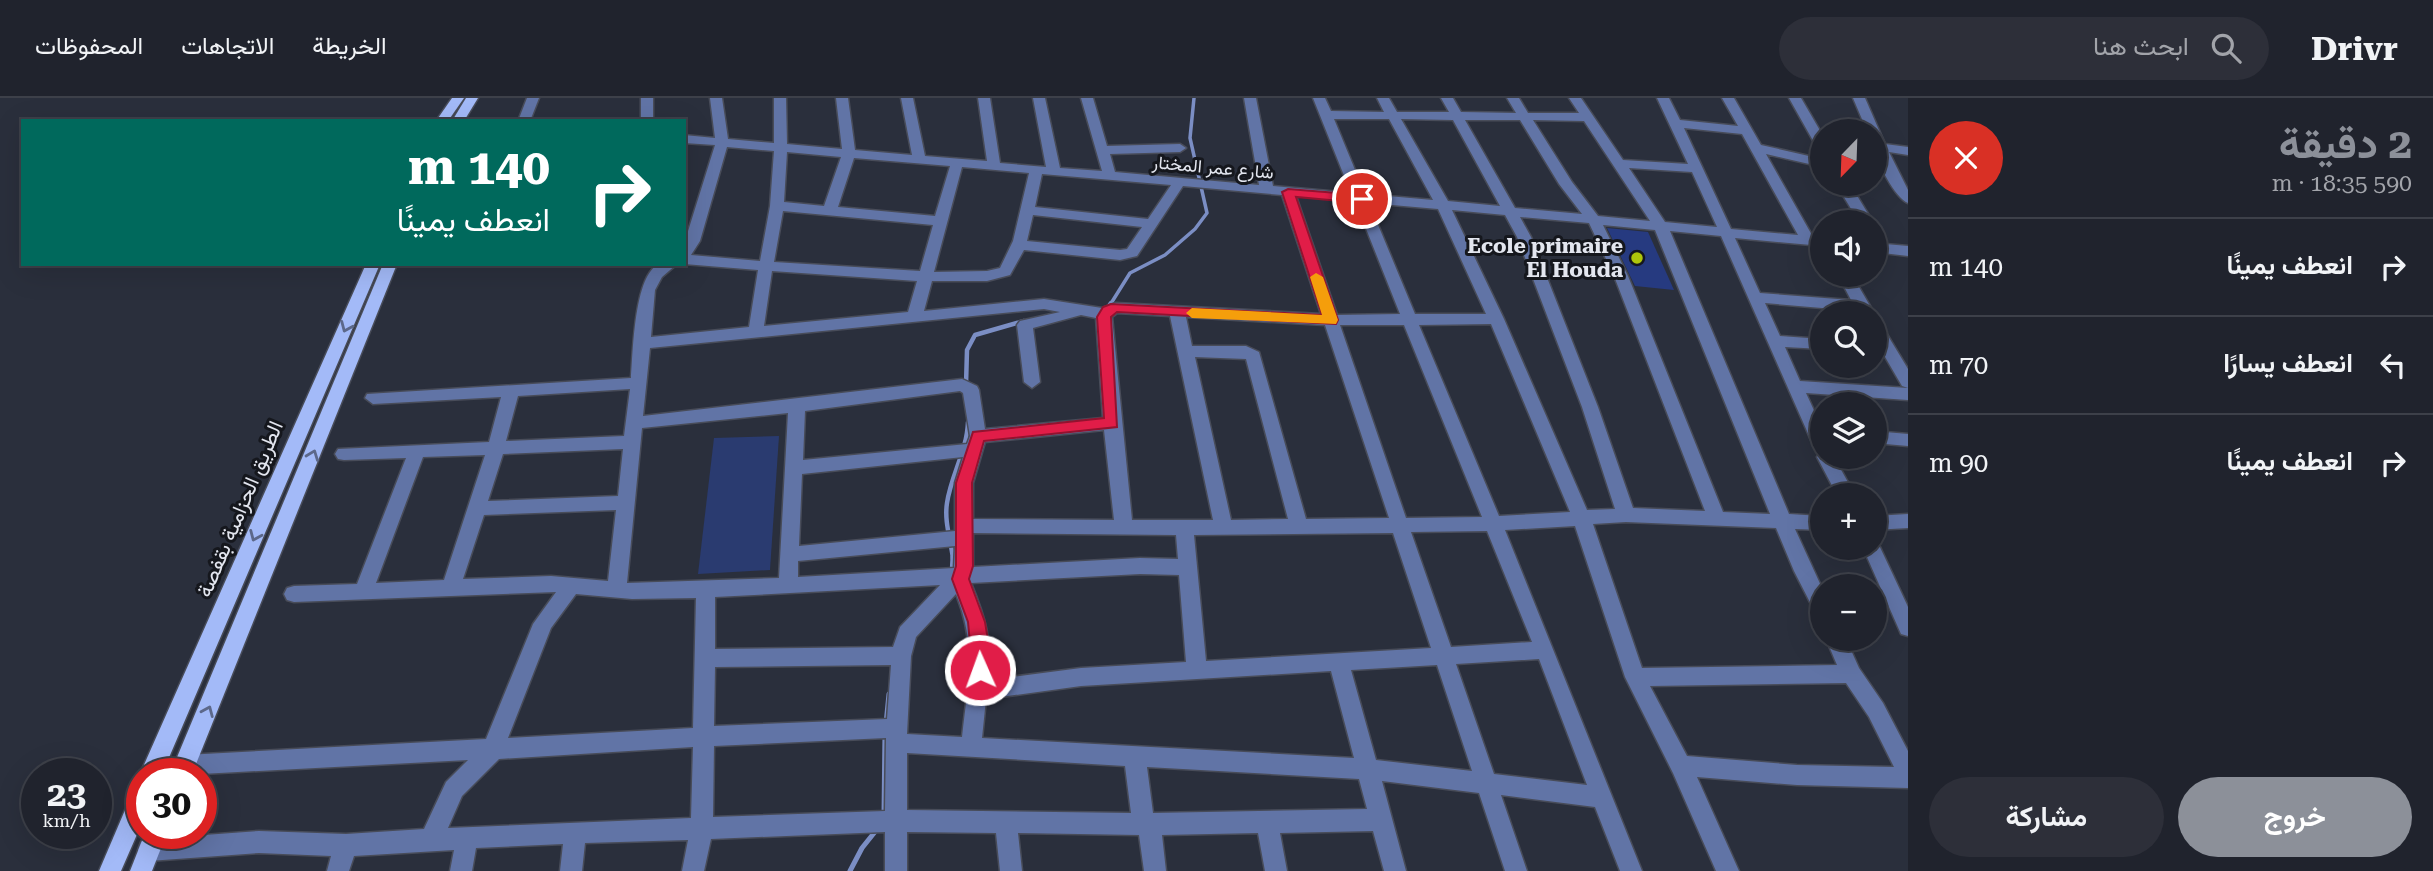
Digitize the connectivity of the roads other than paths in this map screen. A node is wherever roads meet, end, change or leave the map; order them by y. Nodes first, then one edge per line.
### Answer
1 (458, 98) edge
2 (472, 98) edge
3 (533, 98) edge
4 (647, 98) edge
5 (716, 98) edge
6 (780, 98) edge
7 (842, 98) edge
8 (907, 98) edge
9 (984, 98) edge
10 (1039, 98) edge
11 (1087, 98) edge
12 (1250, 98) edge
13 (1318, 98) edge
14 (1383, 98) edge
15 (1447, 98) edge
16 (1513, 98) edge
17 (1575, 98) edge
18 (1662, 98) edge
19 (1728, 98) edge
20 (1794, 98) edge
21 (1859, 98) edge
22 (1326, 115) junction
23 (1456, 115) junction
24 (1392, 116) junction
25 (1524, 117) junction
26 (1588, 117) junction
27 (443, 119) edge
28 (458, 119) edge
29 (525, 119) edge
30 (647, 119) edge
31 (1867, 119) edge
32 (1675, 123) junction
33 (1810, 124) edge
34 (1746, 131) junction
35 (686, 139) edge
36 (722, 142) junction
37 (1887, 143) edge
38 (1754, 147) junction
39 (782, 148) junction
40 (1180, 148) dead end
41 (1103, 150) junction
42 (1908, 151) edge
43 (849, 153) junction
44 (919, 160) junction
45 (1810, 160) edge
46 (957, 163) junction
47 (1620, 164) junction
48 (1887, 164) edge
49 (994, 167) junction
50 (1698, 168) junction
51 (1036, 170) junction
52 (1054, 172) junction
53 (1110, 177) junction
54 (1179, 183) junction
55 (1268, 191) junction
56 (1288, 192) junction
57 (1362, 199) junction
58 (1908, 199) edge
59 (1443, 205) junction
60 (777, 206) junction
61 (830, 210) junction
62 (1026, 210) junction
63 (1513, 213) junction
64 (941, 220) junction
65 (1594, 220) junction
66 (1151, 224) junction
67 (1661, 227) junction
68 (1724, 232) junction
69 (1810, 233) edge
70 (1810, 241) edge
71 (1020, 245) junction
72 (1887, 246) edge
73 (1907, 252) edge
74 (686, 253) edge
75 (686, 257) edge
76 (765, 264) junction
77 (372, 266) edge
78 (389, 266) edge
79 (668, 266) edge
80 (924, 277) junction
81 (1754, 298) junction
82 (1810, 304) edge
83 (1086, 311) junction
84 (1177, 312) junction
85 (1105, 314) junction
86 (914, 318) junction
87 (1496, 319) junction
88 (1331, 320) junction
89 (1410, 320) junction
90 (756, 333) junction
91 (1773, 341) junction
92 (1810, 343) edge
93 (643, 344) junction
94 (1184, 352) junction
95 (1887, 355) edge
96 (1032, 382) dead end
97 (1908, 382) edge
98 (639, 383) junction
99 (1794, 386) junction
100 (511, 390) junction
101 (1908, 394) edge
102 (373, 398) dead end
103 (797, 406) junction
104 (1810, 418) edge
105 (635, 423) junction
106 (1112, 423) junction
107 (1887, 439) edge
108 (1908, 440) edge
109 (632, 442) junction
110 (975, 443) junction
111 (496, 448) junction
112 (417, 451) junction
113 (344, 454) dead end
114 (794, 468) junction
115 (625, 503) junction
116 (477, 508) junction
117 (1626, 515) junction
118 (1581, 517) junction
119 (1717, 519) junction
120 (1908, 521) edge
121 (1783, 522) junction
122 (1887, 522) edge
123 (1399, 523) junction
124 (1810, 523) edge
125 (1494, 524) junction
126 (1124, 525) junction
127 (1299, 526) junction
128 (1223, 527) junction
129 (1184, 528) junction
130 (964, 532) junction
131 (790, 554) junction
132 (1877, 560) edge
133 (1187, 567) junction
134 (961, 578) junction
135 (788, 584) junction
136 (1810, 584) edge
137 (452, 586) junction
138 (572, 586) junction
139 (617, 588) junction
140 (364, 590) junction
141 (706, 590) junction
142 (294, 594) dead end
143 (1908, 628) edge
144 (1545, 650) junction
145 (1841, 651) edge
146 (901, 656) junction
147 (1442, 656) junction
148 (707, 658) junction
149 (1339, 663) junction
150 (1197, 670) junction
151 (1851, 674) junction
152 (1636, 677) junction
153 (978, 691) junction
154 (704, 735) junction
155 (897, 736) junction
156 (971, 747) junction
157 (492, 751) junction
158 (158, 758) edge
159 (188, 758) edge
160 (1135, 758) junction
161 (1681, 766) junction
162 (217, 767) edge
163 (1366, 769) junction
164 (1908, 773) edge
165 (1908, 778) edge
166 (1486, 782) junction
167 (1603, 797) junction
168 (1380, 820) junction
169 (898, 821) junction
170 (1006, 822) junction
171 (1268, 823) junction
172 (1146, 824) junction
173 (702, 827) junction
174 (126, 834) edge
175 (575, 834) junction
176 (467, 838) junction
177 (431, 840) junction
178 (217, 842) edge
179 (346, 845) junction
180 (150, 849) edge
181 (110, 871) edge
182 (141, 871) edge
183 (338, 871) edge
184 (461, 871) edge
185 (570, 871) edge
186 (693, 871) edge
187 (896, 871) edge
188 (1011, 871) edge
189 (1155, 871) edge
190 (1276, 871) edge
191 (1395, 871) edge
192 (1516, 871) edge
193 (1631, 871) edge
194 (1728, 871) edge

1 - 27 main road
2 - 28 main road
3 - 29 street
4 - 30 street
5 - 36 street
6 - 39 street
7 - 43 street
8 - 44 street
9 - 49 street
10 - 52 street
11 - 41 street
12 - 55 street
13 - 22 street
14 - 24 street
15 - 23 street
16 - 25 street
17 - 26 street
18 - 32 street
19 - 34 street
20 - 33 street
21 - 31 street
22 - 24 street
22 - 57 street
23 - 24 street
23 - 25 street
23 - 63 street
24 - 59 street
25 - 26 street
25 - 65 street
26 - 47 street
32 - 34 street
32 - 50 street
34 - 38 street
35 - 36 street, شارع عمر المختار
36 - 39 street, شارع عمر المختار
36 - 74 street
37 - 42 street
38 - 45 street
38 - 69 street
39 - 43 street, شارع عمر المختار
39 - 60 street
40 - 41 street
41 - 53 street
43 - 44 street, شارع عمر المختار
43 - 61 street
44 - 46 street, شارع عمر المختار
46 - 49 street, شارع عمر المختار
46 - 64 street
47 - 50 street
47 - 67 street
48 - 58 street
49 - 51 street, شارع عمر المختار
50 - 68 street
51 - 52 street, شارع عمر المختار
51 - 62 street
52 - 53 street, شارع عمر المختار
53 - 54 street, شارع عمر المختار
54 - 55 street, شارع عمر المختار
54 - 66 street
55 - 56 street, شارع عمر المختار
56 - 57 street, شارع عمر المختار
56 - 88 street
57 - 59 street, شارع عمر المختار
57 - 89 street
59 - 63 street, شارع عمر المختار
59 - 87 street
60 - 61 street
60 - 76 street
61 - 64 street
62 - 66 street
62 - 71 street
63 - 65 street, شارع عمر المختار
63 - 117 street
64 - 80 street
65 - 67 street, شارع عمر المختار
65 - 119 street
66 - 71 street
67 - 68 street, شارع عمر المختار
67 - 121 street
68 - 70 street, شارع عمر المختار
68 - 81 street
71 - 80 street
72 - 73 street
75 - 76 street
76 - 80 street
76 - 90 street
77 -> 158 main road, الطريق الحزامية بقفصة
159 -> 78 main road
79 - 93 street
80 - 86 street
81 - 82 street
81 - 91 street
83 - 85 street
83 - 86 street
83 - 96 street
84 - 85 street
84 - 88 street
84 - 94 street
85 - 106 street
86 - 90 street
87 - 89 street
87 - 118 street
88 - 89 street
88 - 123 street
89 - 125 street
90 - 93 street
91 - 92 street
91 - 99 street
93 - 98 street
94 - 127 street
94 - 128 street
95 - 97 street
98 - 100 street
98 - 105 street
99 - 101 street
99 - 104 street
100 - 102 street
100 - 111 street
103 - 105 street
103 - 110 street
103 - 114 street
105 - 109 street
106 - 110 street
106 - 126 street
107 - 108 street
109 - 111 street
109 - 115 street
110 - 114 street
110 - 130 street
111 - 112 street
111 - 116 street
112 - 113 street
112 - 140 street
114 - 131 street
115 - 116 street
115 - 139 street
116 - 137 street
117 - 118 street
117 - 119 street
118 - 125 street
118 - 152 street
119 - 121 street
120 - 122 street
121 - 124 street
121 - 136 street
123 - 125 street
123 - 127 street
123 - 147 street
125 - 144 street
126 - 129 street
126 - 130 street
127 - 128 street
128 - 129 street
129 - 133 street
130 - 131 street
130 - 134 street
131 - 135 street
132 - 143 street
133 - 134 street
133 - 150 street
134 - 135 street
134 - 146 street
134 - 153 street
135 - 141 street
137 - 138 street
137 - 140 street
138 - 139 street
138 - 157 street
139 - 141 street
140 - 142 street
141 - 148 street
144 - 147 street
144 - 167 street
145 - 151 street
146 - 148 street
146 - 155 street
147 - 149 street
147 - 166 street
148 - 154 street
149 - 150 street
149 - 163 street
150 - 153 street
151 - 152 street
151 - 164 street
152 - 161 street
153 - 156 street
154 - 155 street
154 - 157 street
154 - 173 street
155 - 156 street
155 - 169 street
156 - 160 street
157 - 162 street
157 - 177 street
160 - 163 street
160 - 172 street
161 - 165 street
161 - 194 street
163 - 166 street
163 - 168 street
166 - 167 street
166 - 192 street
167 - 193 street
168 - 171 street
168 - 191 street
169 - 170 street
169 - 173 street
169 - 187 street
170 - 172 street
170 - 188 street
171 - 172 street
171 - 190 street
172 - 189 street
173 - 175 street
173 - 186 street
174 - 181 main road
175 - 176 street
175 - 185 street
176 - 177 street
176 - 184 street
177 - 179 street
178 - 179 street
179 - 183 street
180 - 182 main road

